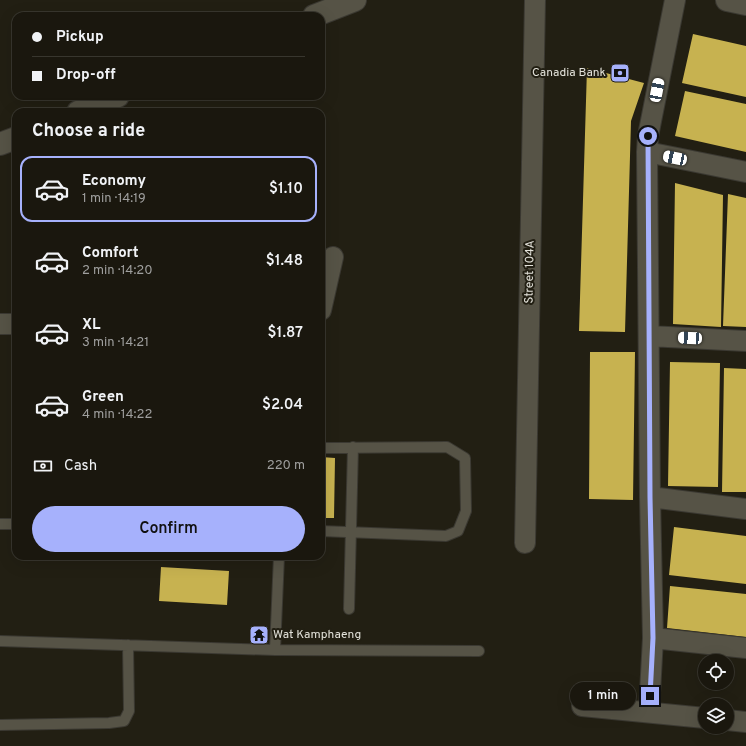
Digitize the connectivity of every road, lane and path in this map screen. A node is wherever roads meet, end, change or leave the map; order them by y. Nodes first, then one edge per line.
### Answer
1 (355, 0) edge
2 (534, 0) edge
3 (675, 0) edge
4 (727, 0) edge
5 (746, 4) edge
6 (319, 10) edge
7 (108, 100) edge
8 (88, 108) edge
9 (12, 140) edge
10 (0, 144) edge
11 (647, 152) junction
12 (746, 172) edge
13 (333, 257) dead end
14 (325, 292) edge
15 (0, 324) edge
16 (12, 324) edge
17 (648, 336) junction
18 (746, 340) edge
19 (353, 447) junction
20 (325, 448) edge
21 (650, 497) junction
22 (746, 509) edge
23 (0, 524) edge
24 (12, 524) edge
25 (325, 531) edge
26 (350, 532) junction
27 (525, 543) dead end
28 (279, 560) edge
29 (349, 609) dead end
30 (653, 638) junction
31 (0, 641) edge
32 (128, 645) junction
33 (746, 648) edge
34 (275, 650) junction
35 (479, 651) dead end
36 (582, 706) dead end
37 (649, 711) junction
38 (698, 717) edge
39 (734, 721) edge
40 (746, 722) edge
41 (0, 725) edge

1 - 6 street
2 - 27 street, Street 104A
3 - 11 street
4 - 5 street
7 - 8 street
9 - 10 street
11 - 12 street
11 - 17 street
13 - 14 street
15 - 16 street
17 - 18 street
17 - 21 street
19 - 20 lane
19 - 26 lane
19 - 26 lane
21 - 22 street
21 - 30 street
23 - 24 lane
25 - 26 lane
26 - 29 lane
28 - 34 lane
30 - 33 street
30 - 37 street
31 - 32 lane
32 - 34 lane
32 - 41 lane
34 - 35 lane
36 - 37 street
37 - 38 street
39 - 40 street

